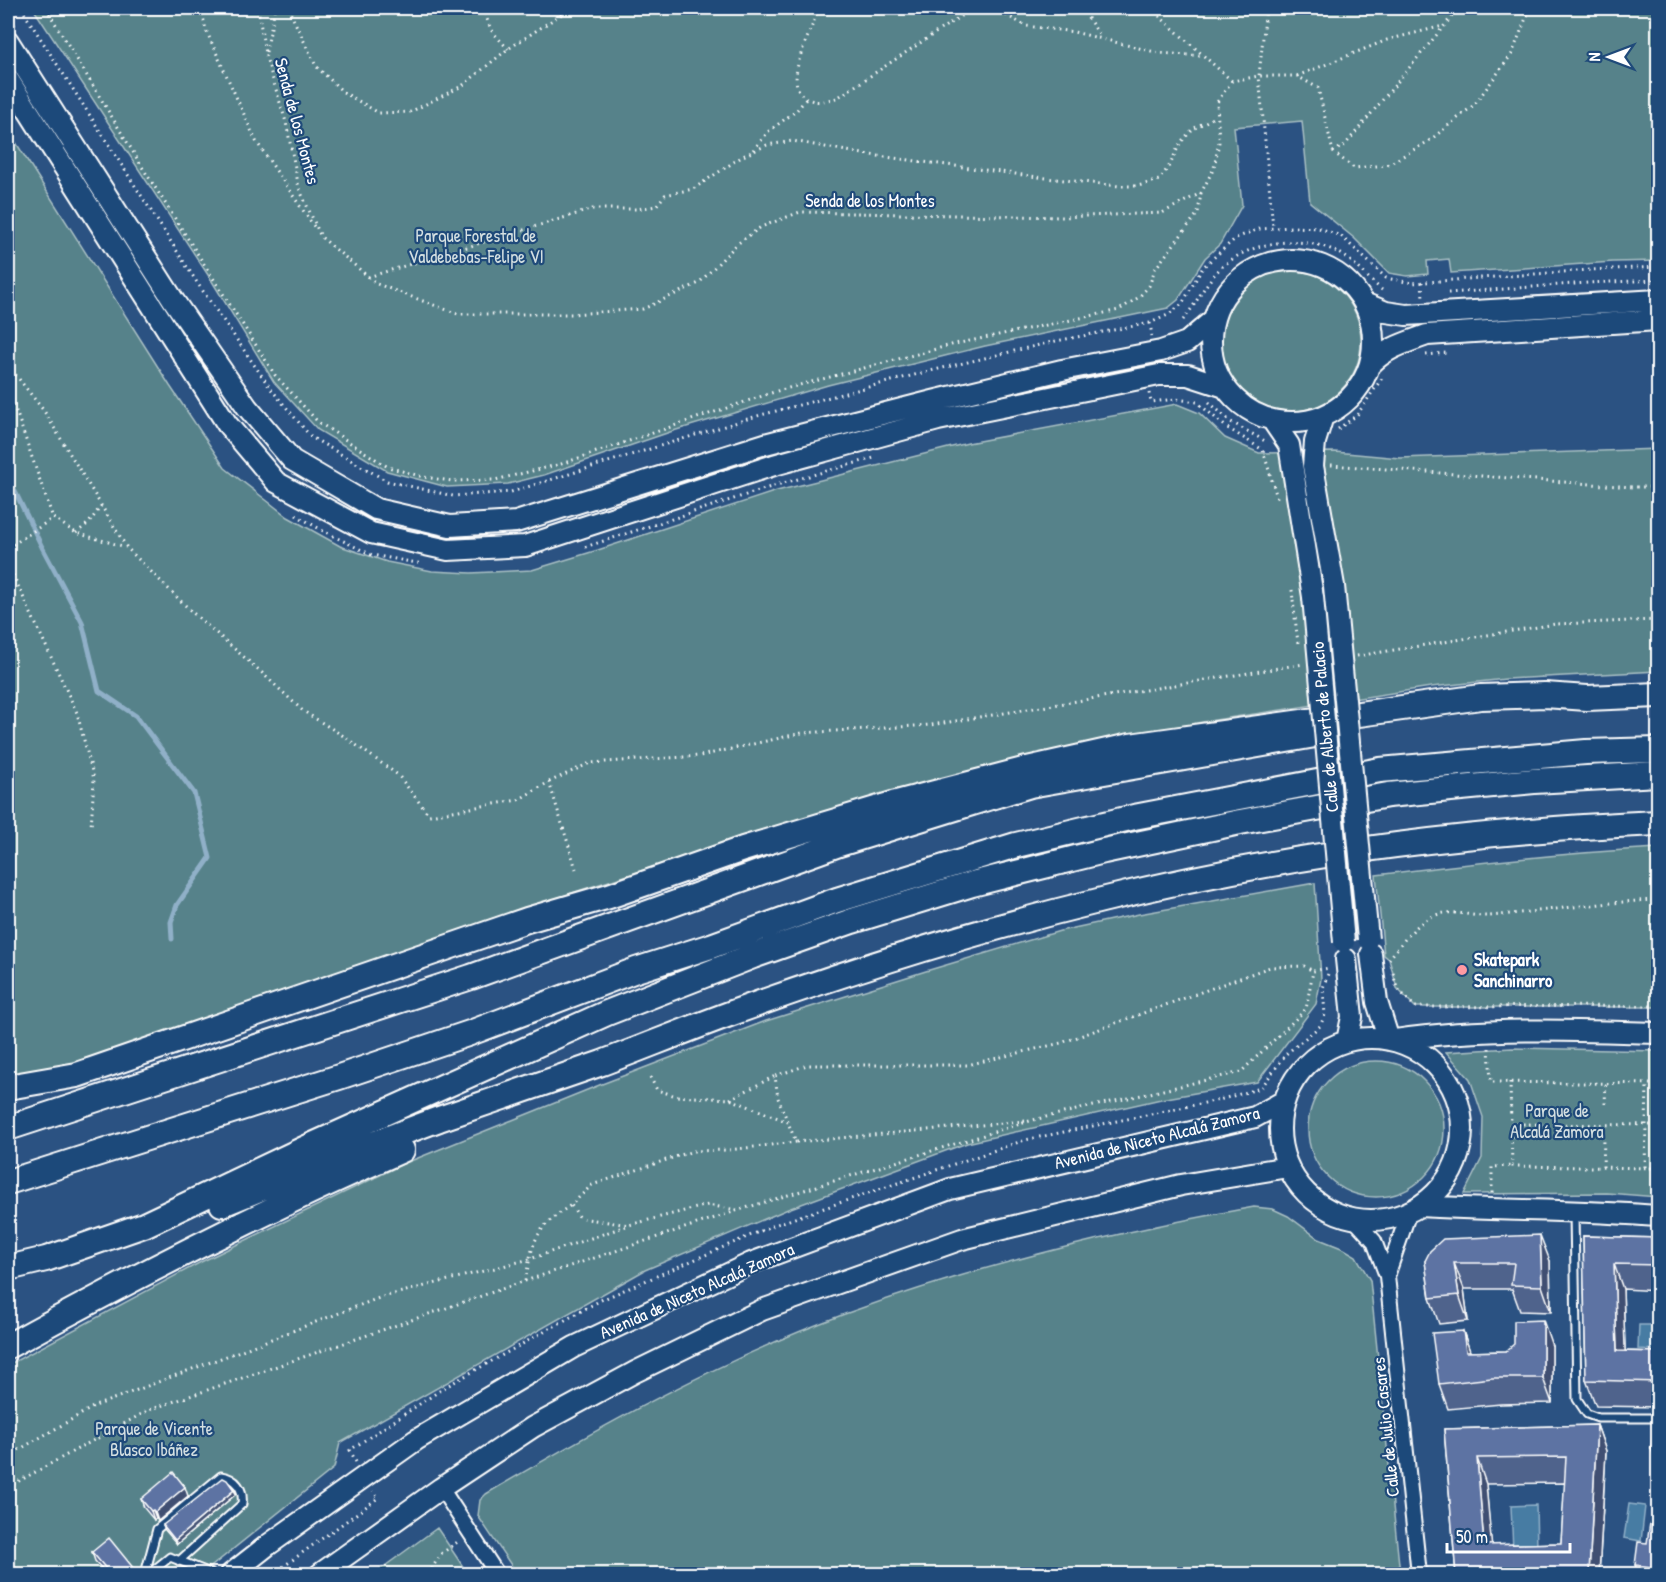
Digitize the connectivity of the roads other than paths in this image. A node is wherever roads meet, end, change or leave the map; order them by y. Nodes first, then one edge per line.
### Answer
1 (14, 37) edge
2 (8, 79) edge
3 (1659, 300) edge
4 (1364, 303) junction
5 (1214, 319) junction
6 (1659, 320) edge
7 (1378, 368) junction
8 (1225, 387) junction
9 (1272, 420) junction
10 (1328, 424) junction
11 (1659, 695) edge
12 (1587, 698) junction
13 (1659, 750) edge
14 (1659, 774) edge
15 (1659, 823) edge
16 (1659, 1034) edge
17 (1390, 1040) junction
18 (1347, 1041) junction
19 (599, 1064) junction
20 (8, 1087) edge
21 (1284, 1101) junction
22 (8, 1128) edge
23 (175, 1130) junction
24 (1288, 1167) junction
25 (8, 1182) edge
26 (8, 1200) edge
27 (1414, 1209) junction
28 (1574, 1211) junction
29 (1659, 1216) edge
30 (1354, 1219) junction
31 (8, 1268) edge
32 (8, 1273) edge
33 (1387, 1276) junction
34 (8, 1346) edge
35 (1659, 1418) edge
36 (441, 1488) junction
37 (179, 1561) junction
38 (147, 1575) edge
39 (213, 1575) edge
40 (231, 1575) edge
41 (320, 1575) edge
42 (497, 1575) edge
43 (1419, 1575) edge

1 - 5 street
2 - 8 street
3 - 4 street
4 - 5 street
4 - 7 street
5 - 8 street
6 - 7 street
7 - 10 street
8 - 9 street
9 - 10 street
9 - 18 street, Calle de Alberto de Palacio, bridge
10 - 17 street, Calle de Alberto de Palacio, bridge
11 - 12 highway
12 - 20 highway
12 - 22 highway
13 - 23 highway
14 - 31 highway
15 - 19 highway
16 - 17 street
17 - 18 street
17 - 27 street
18 - 21 street
19 - 32 highway
19 - 34 highway
21 - 24 street
21 - 40 street, Avenida de Niceto Alcalá Zamora
23 - 25 highway
23 - 26 highway
24 - 30 street
24 - 36 street
27 - 28 street
27 - 30 street
27 - 33 street, Calle de Julio Casares
28 - 29 street
28 - 35 lane
30 - 33 street, Calle de Julio Casares
33 - 43 street, Calle de Julio Casares
36 - 41 street
36 - 42 street
37 - 38 lane
37 - 38 lane
37 - 39 lane

